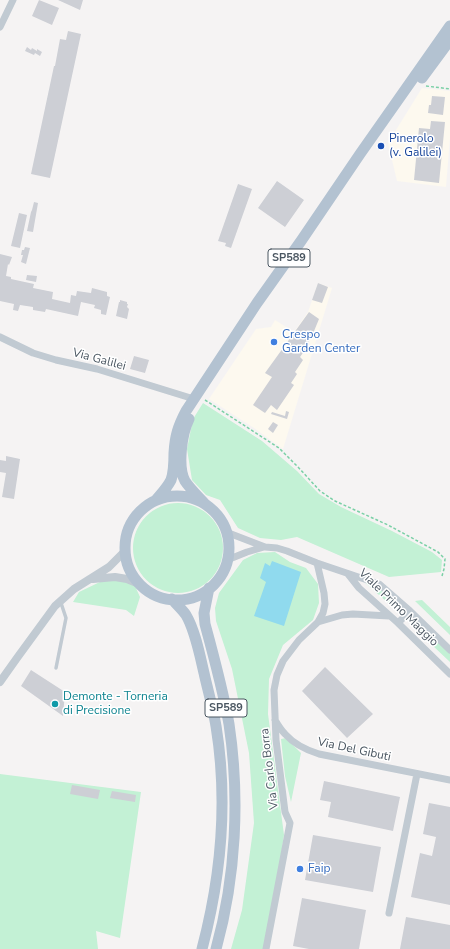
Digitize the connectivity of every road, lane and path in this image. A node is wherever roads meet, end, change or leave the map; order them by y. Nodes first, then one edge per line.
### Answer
1 (13, 0) edge
2 (450, 26) edge
3 (0, 27) edge
4 (450, 40) edge
5 (417, 85) junction
6 (450, 89) edge
7 (0, 337) edge
8 (198, 398) junction
9 (156, 500) junction
10 (206, 505) junction
11 (226, 532) junction
12 (264, 547) junction
13 (125, 551) junction
14 (227, 560) junction
15 (318, 563) junction
16 (348, 574) junction
17 (442, 576) dead end
18 (92, 579) junction
19 (139, 584) junction
20 (209, 588) junction
21 (172, 599) junction
22 (60, 602) junction
23 (410, 612) junction
24 (389, 616) junction
25 (318, 622) junction
26 (398, 623) junction
27 (450, 650) edge
28 (56, 668) dead end
29 (450, 674) edge
30 (0, 682) edge
31 (275, 720) junction
32 (417, 774) junction
33 (450, 780) edge
34 (390, 913) dead end
35 (202, 949) edge
36 (216, 949) edge
37 (266, 949) edge

1 - 3 street
2 - 8 main road, SP589
4 - 5 main road, SP589
5 - 6 path
5 - 8 main road, SP589
7 - 8 street, Via Galilei
8 - 9 main road, SP589
8 - 10 main road, SP589
8 - 17 path
9 - 10 main road, SP589
9 - 13 main road, SP589
10 - 11 main road, SP589
11 - 12 street
11 - 14 main road, SP589
12 - 14 street
12 - 15 street, Viale Primo Maggio
13 - 18 street
13 - 19 main road, SP589
14 - 20 main road, SP589
15 - 16 street, Viale Primo Maggio
15 - 25 street, Via Carlo Borra
16 - 23 street, Viale Primo Maggio
16 - 24 street, Viale Primo Maggio
18 - 19 street
18 - 22 street
19 - 21 main road, SP589
20 - 21 main road, SP589
20 - 36 main road, SP589
21 - 35 main road, SP589
22 - 28 lane
22 - 30 street
23 - 26 street
23 - 27 street, Viale Primo Maggio
24 - 25 street
24 - 26 street, Viale Primo Maggio
25 - 31 street, Via Carlo Borra
26 - 29 street, Viale Primo Maggio
31 - 32 street, Via Del Gibuti
31 - 37 street, Via Carlo Borra
32 - 33 street, Via Del Gibuti
32 - 34 street

